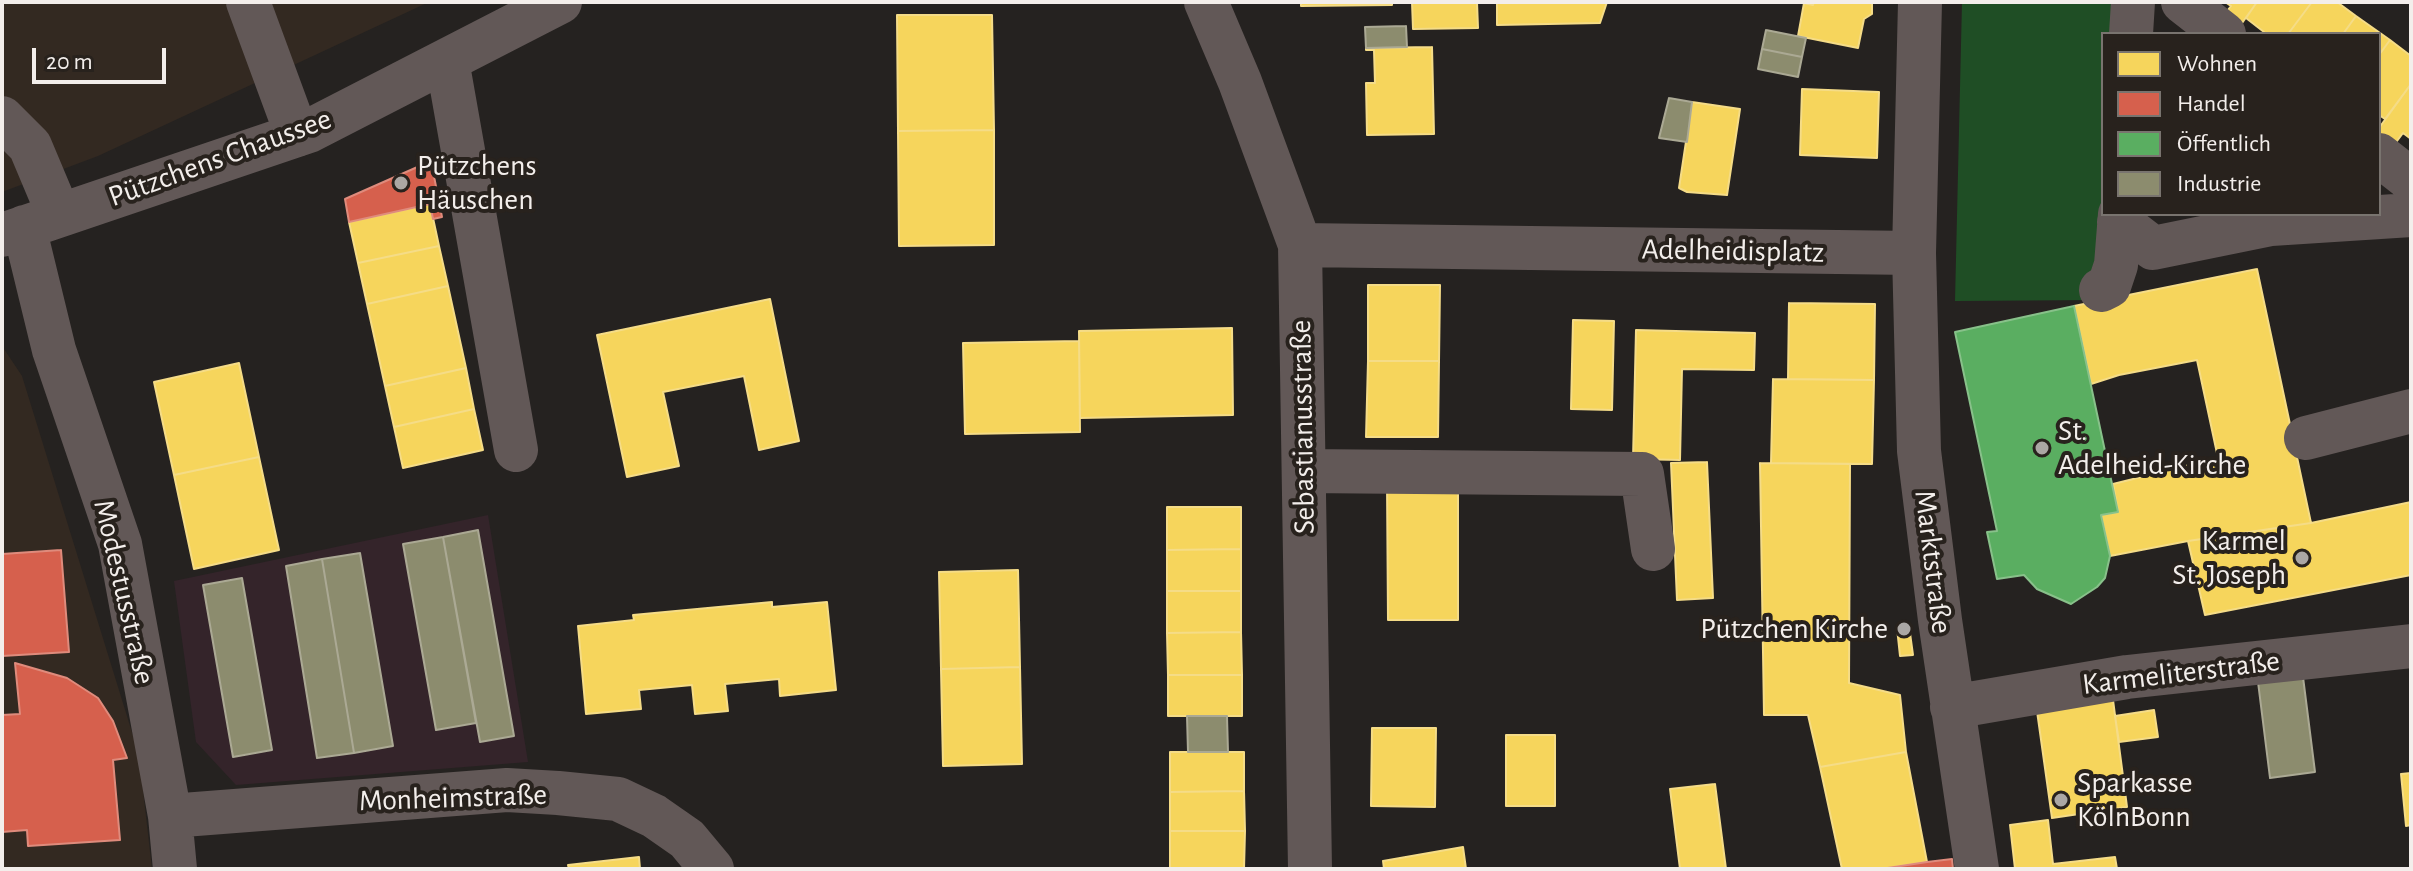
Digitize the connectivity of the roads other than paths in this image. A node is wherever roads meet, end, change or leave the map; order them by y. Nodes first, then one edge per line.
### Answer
1 (248, 2) edge
2 (560, 2) edge
3 (1206, 2) edge
4 (1920, 2) edge
5 (2133, 2) edge
6 (2183, 2) edge
7 (2131, 32) edge
8 (2221, 32) edge
9 (447, 60) junction
10 (2, 118) edge
11 (297, 135) junction
12 (2381, 157) edge
13 (2411, 180) edge
14 (2411, 215) edge
15 (2119, 218) edge
16 (29, 226) edge
17 (1300, 245) junction
18 (1914, 253) junction
19 (2411, 411) edge
20 (2306, 438) dead end
21 (516, 450) dead end
22 (1304, 471) junction
23 (1653, 549) dead end
24 (2411, 646) edge
25 (1952, 707) junction
26 (170, 816) junction
27 (175, 869) edge
28 (712, 869) edge
29 (1310, 869) edge
30 (1977, 869) edge

1 - 11 street
2 - 9 street, Pützchens Chaussee
3 - 17 street, Sebastianusstraße
4 - 18 street
5 - 7 street
6 - 8 street
9 - 11 street, Pützchens Chaussee
9 - 21 street
10 - 16 street, Modestusstraße
11 - 16 street, Pützchens Chaussee
12 - 13 street
14 - 15 street
16 - 26 street, Modestusstraße
17 - 18 street, Adelheidisplatz
17 - 22 street, Sebastianusstraße
18 - 25 street, Marktstraße
19 - 20 street
22 - 23 street
22 - 29 street, Sebastianusstraße
24 - 25 street, Karmeliterstraße
25 - 30 street, Marktstraße
26 - 27 street, Modestusstraße
26 - 28 street, Monheimstraße

